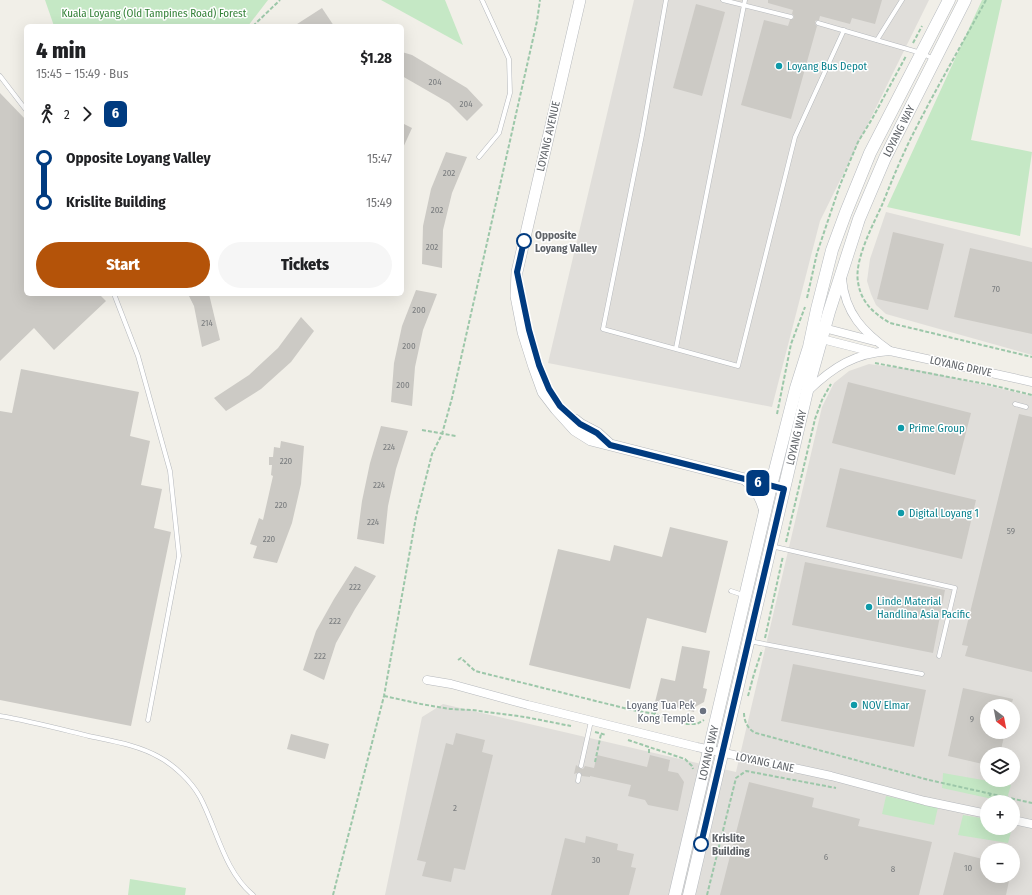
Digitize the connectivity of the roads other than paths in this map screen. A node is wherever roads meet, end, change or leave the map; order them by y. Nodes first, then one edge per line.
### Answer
1 (482, 0) edge
2 (580, 0) edge
3 (666, 0) edge
4 (724, 0) edge
5 (902, 0) edge
6 (949, 0) edge
7 (964, 0) edge
8 (745, 2) edge
9 (791, 17) dead end
10 (818, 23) dead end
11 (844, 30) junction
12 (877, 40) junction
13 (921, 53) junction
14 (934, 59) junction
15 (0, 76) edge
16 (24, 107) edge
17 (479, 157) dead end
18 (842, 270) junction
19 (115, 296) edge
20 (817, 332) junction
21 (877, 341) junction
22 (676, 348) junction
23 (890, 351) junction
24 (874, 352) junction
25 (1032, 382) edge
26 (807, 391) junction
27 (1014, 404) dead end
28 (1026, 407) dead end
29 (745, 479) junction
30 (771, 486) junction
31 (784, 489) junction
32 (765, 511) junction
33 (771, 546) junction
34 (731, 591) dead end
35 (745, 595) junction
36 (749, 641) junction
37 (939, 656) dead end
38 (922, 674) dead end
39 (427, 680) dead end
40 (0, 716) edge
41 (148, 720) dead end
42 (592, 721) junction
43 (709, 750) junction
44 (722, 752) junction
45 (582, 766) dead end
46 (579, 775) dead end
47 (578, 781) dead end
48 (980, 813) edge
49 (1020, 821) edge
50 (1032, 824) edge
51 (253, 895) edge
52 (675, 895) edge
53 (689, 895) edge

1 - 17 lane
2 - 29 street, LOYANG AVENUE
3 - 22 lane
4 - 8 lane
5 - 12 lane
6 - 13 main road, LOYANG WAY
7 - 14 main road, LOYANG WAY
8 - 9 lane
8 - 22 lane
10 - 11 lane
11 - 12 lane
11 - 22 lane
12 - 13 lane
13 - 14 lane
13 - 20 main road, LOYANG WAY
14 - 18 main road, LOYANG WAY
15 - 16 lane
18 - 20 main road, LOYANG WAY
18 - 21 street, LOYANG DRIVE
19 - 41 lane
20 - 21 street, LOYANG DRIVE
20 - 24 street, LOYANG DRIVE
20 - 26 main road, LOYANG WAY
20 - 30 main road, LOYANG WAY
21 - 23 street, LOYANG DRIVE
23 - 24 street, LOYANG DRIVE
23 - 25 street, LOYANG DRIVE
24 - 26 street, LOYANG DRIVE
26 - 31 main road, LOYANG WAY
27 - 28 lane
29 - 30 street
29 - 32 street
30 - 31 street
30 - 32 main road, LOYANG WAY
31 - 33 main road, LOYANG WAY
32 - 35 main road, LOYANG WAY
33 - 36 main road, LOYANG WAY
33 - 37 lane
34 - 35 lane
35 - 43 main road, LOYANG WAY
36 - 38 lane
36 - 44 main road, LOYANG WAY
39 - 42 street, LOYANG LANE
40 - 51 lane
42 - 43 street, LOYANG LANE
42 - 45 lane
43 - 44 street, LOYANG LANE
43 - 52 main road, LOYANG WAY
44 - 48 street, LOYANG LANE
44 - 53 main road, LOYANG WAY
46 - 47 lane
49 - 50 street

